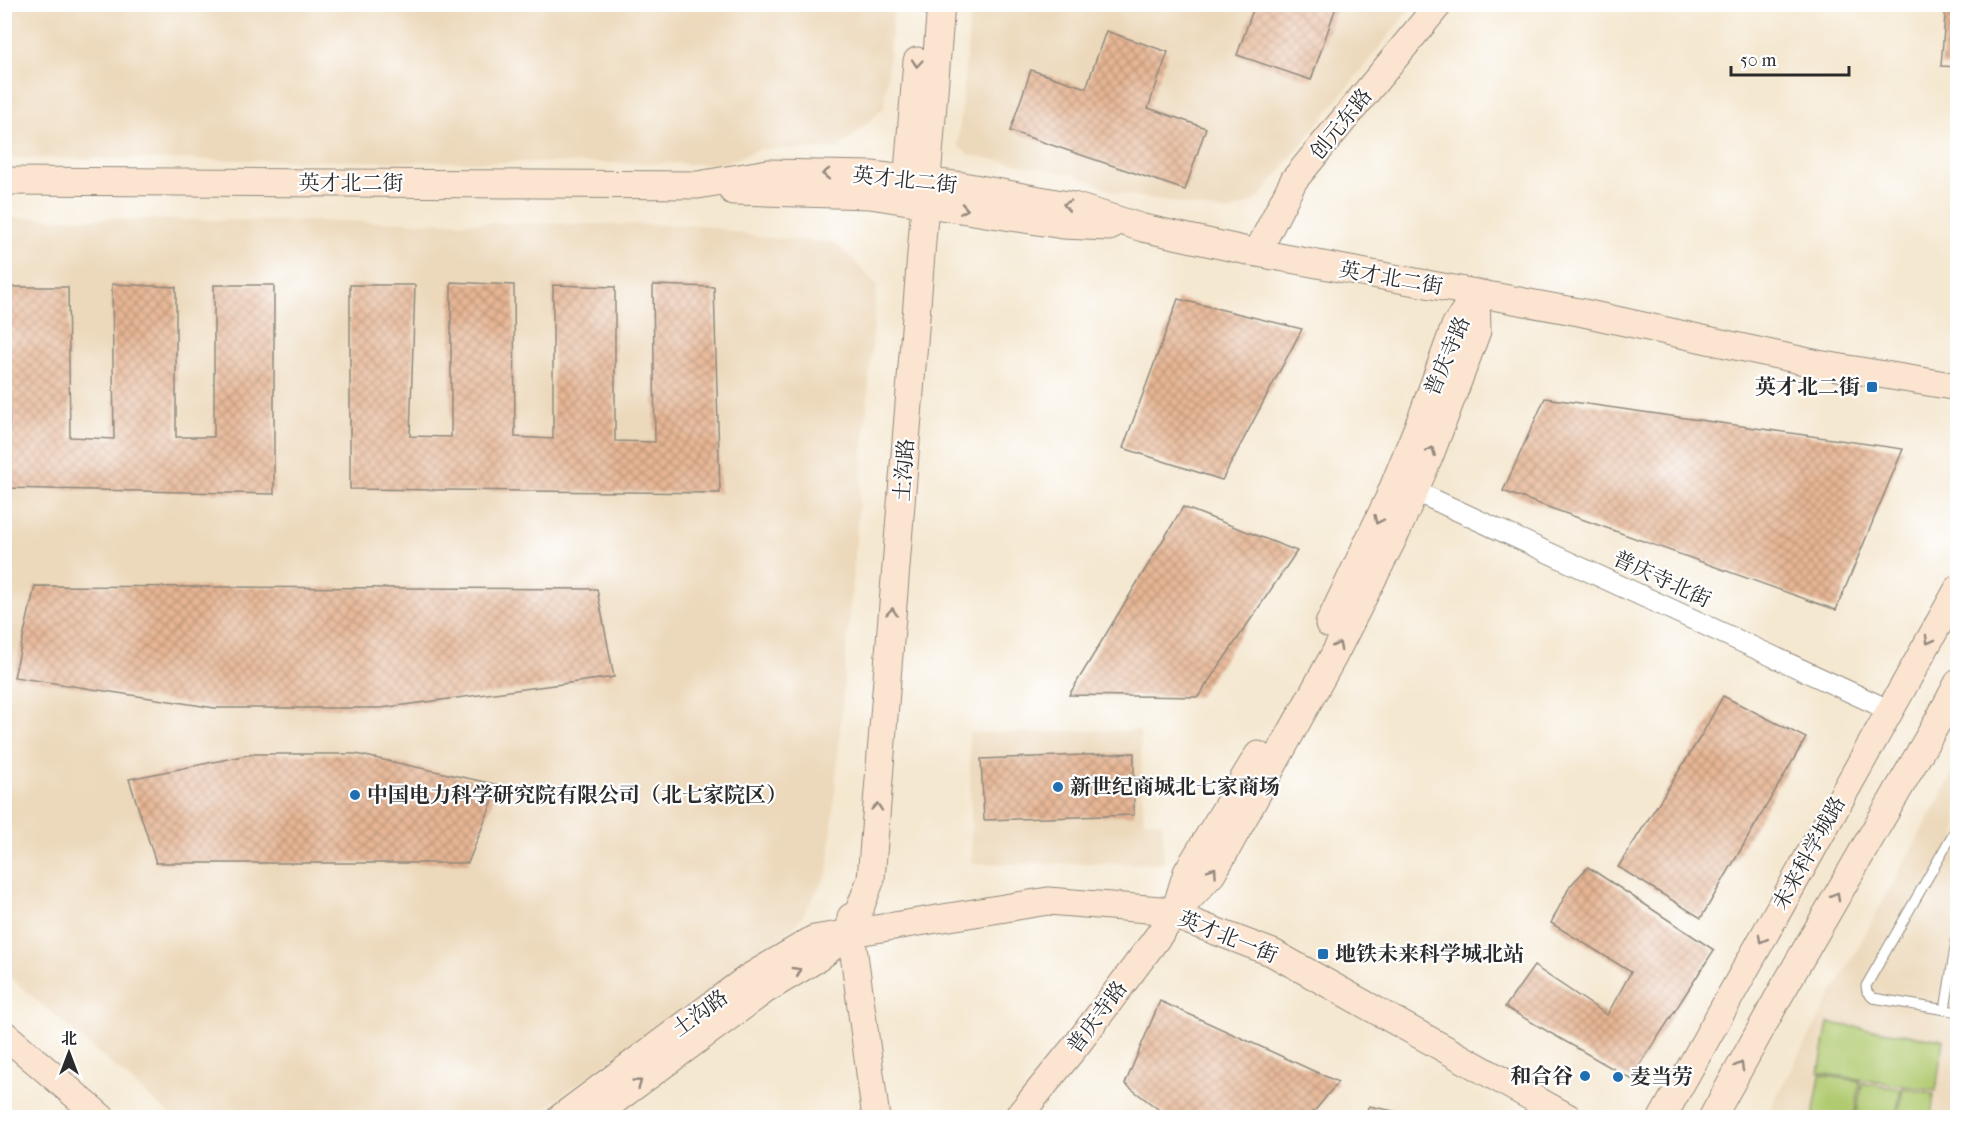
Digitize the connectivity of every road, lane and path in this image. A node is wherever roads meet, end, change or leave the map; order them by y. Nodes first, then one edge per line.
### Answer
1 (922, 4) edge
2 (941, 4) edge
3 (1438, 4) edge
4 (4, 181) edge
5 (916, 191) junction
6 (1257, 253) junction
7 (1476, 293) junction
8 (1958, 387) edge
9 (1414, 491) junction
10 (1958, 589) edge
11 (1958, 682) edge
12 (1889, 710) junction
13 (1950, 714) edge
14 (1958, 825) edge
15 (1174, 915) junction
16 (1958, 929) edge
17 (851, 932) junction
18 (1945, 1010) junction
19 (1958, 1012) edge
20 (4, 1034) edge
21 (102, 1118) edge
22 (560, 1118) edge
23 (591, 1118) edge
24 (876, 1118) edge
25 (1017, 1118) edge
26 (1569, 1118) edge
27 (1662, 1118) edge
28 (1713, 1118) edge

1 -> 5 street, 土沟路
2 - 5 street, 土沟路
3 - 6 street, 创元东路
4 - 5 street, 英才北二街
5 - 6 street, 英才北二街
5 - 17 street, 土沟路
6 - 7 street, 英才北二街
7 - 8 street, 英才北二街
9 -> 7 street, 普庆寺路
7 -> 15 street, 普庆寺路
9 - 12 street, 普庆寺北街
15 -> 9 street, 普庆寺路
10 -> 12 street, 未来科学城路
11 - 13 street
12 -> 27 street, 未来科学城路
28 -> 13 street
14 - 18 lane
15 - 17 street, 英才北一街
15 - 25 street, 普庆寺路
15 - 26 street, 英才北一街
16 - 18 lane
17 - 22 street, 土沟路
23 -> 17 street, 土沟路
17 - 24 street
18 - 19 lane
20 - 21 street

